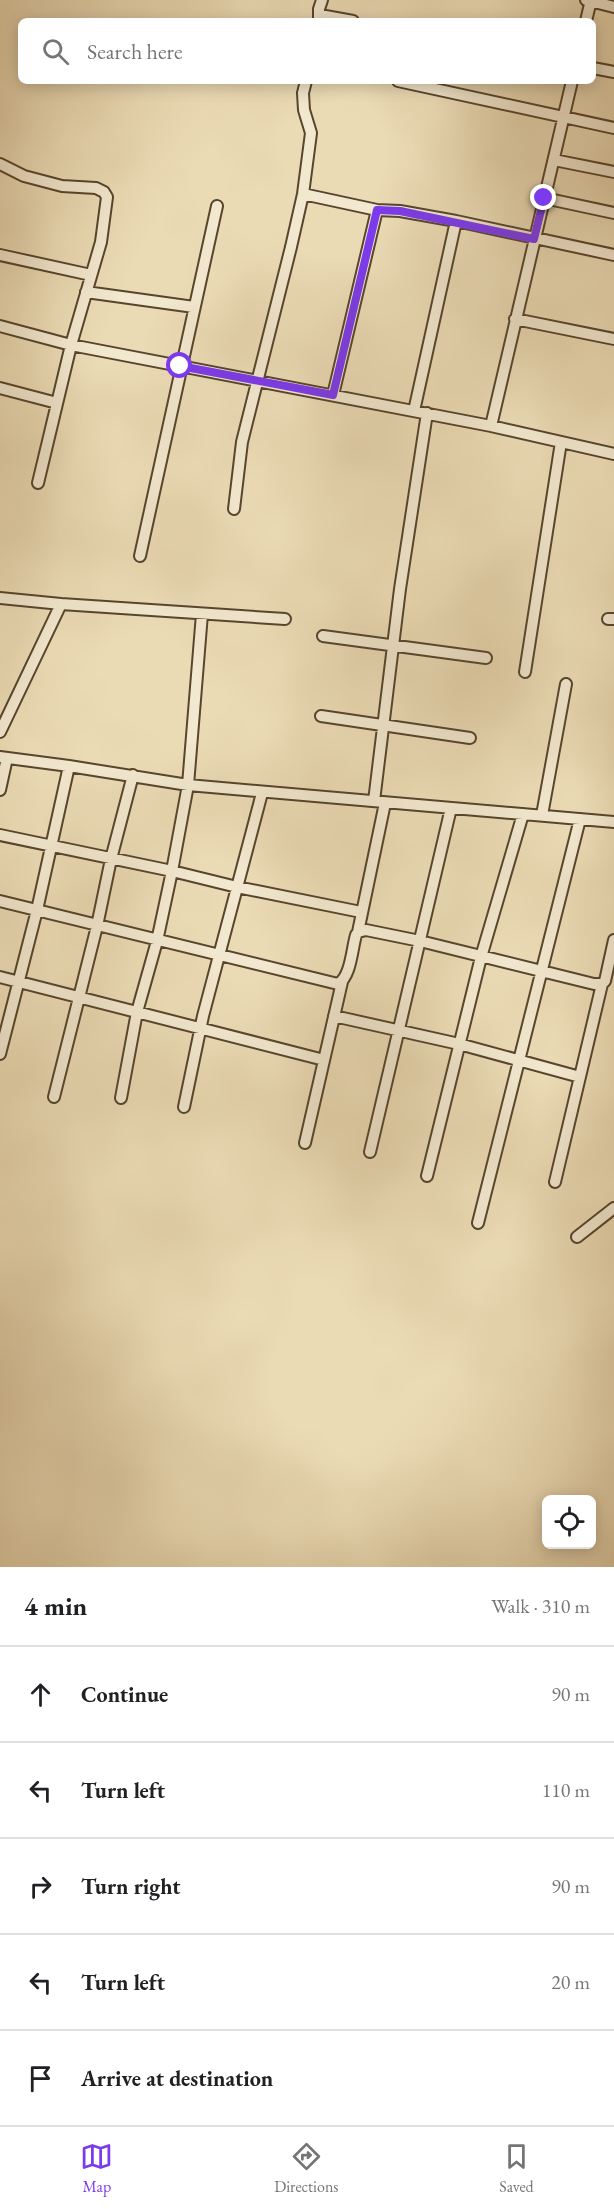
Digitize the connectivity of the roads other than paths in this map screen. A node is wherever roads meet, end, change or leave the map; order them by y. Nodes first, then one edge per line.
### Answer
1 (322, 0) edge
2 (589, 0) edge
3 (614, 7) edge
4 (319, 18) edge
5 (586, 18) edge
6 (596, 69) edge
7 (614, 72) edge
8 (305, 84) edge
9 (411, 84) edge
10 (571, 84) edge
11 (564, 118) junction
12 (614, 128) edge
13 (555, 160) junction
14 (0, 164) edge
15 (614, 172) edge
16 (303, 194) junction
17 (544, 198) junction
18 (217, 206) dead end
19 (377, 210) junction
20 (614, 213) edge
21 (456, 221) junction
22 (534, 239) junction
23 (0, 255) edge
24 (614, 255) edge
25 (91, 275) junction
26 (86, 292) junction
27 (194, 307) junction
28 (515, 319) junction
29 (0, 326) edge
30 (614, 339) edge
31 (71, 345) junction
32 (180, 366) junction
33 (258, 380) junction
34 (0, 388) edge
35 (333, 395) junction
36 (57, 403) junction
37 (414, 411) junction
38 (427, 413) junction
39 (491, 426) junction
40 (561, 442) junction
41 (614, 454) edge
42 (38, 483) dead end
43 (234, 509) dead end
44 (140, 556) dead end
45 (0, 598) edge
46 (61, 604) junction
47 (202, 614) junction
48 (285, 619) dead end
49 (322, 636) dead end
50 (393, 646) junction
51 (486, 658) dead end
52 (525, 672) dead end
53 (566, 684) dead end
54 (321, 716) dead end
55 (383, 724) junction
56 (0, 732) edge
57 (470, 738) dead end
58 (4, 758) edge
59 (69, 766) junction
60 (133, 775) junction
61 (188, 785) junction
62 (0, 790) edge
63 (262, 793) junction
64 (374, 801) junction
65 (386, 802) junction
66 (451, 808) junction
67 (523, 813) junction
68 (542, 815) junction
69 (580, 819) junction
70 (614, 822) edge
71 (0, 835) edge
72 (51, 846) junction
73 (111, 859) junction
74 (172, 871) junction
75 (237, 887) junction
76 (0, 901) edge
77 (37, 910) junction
78 (361, 912) junction
79 (97, 926) junction
80 (358, 932) junction
81 (614, 940) edge
82 (157, 941) junction
83 (420, 941) junction
84 (220, 954) junction
85 (481, 957) junction
86 (540, 972) junction
87 (0, 977) edge
88 (18, 981) junction
89 (342, 982) junction
90 (602, 984) junction
91 (78, 997) junction
92 (137, 1012) junction
93 (334, 1016) junction
94 (201, 1030) junction
95 (398, 1030) junction
96 (459, 1044) junction
97 (0, 1054) edge
98 (324, 1060) junction
99 (520, 1062) junction
100 (580, 1077) junction
101 (54, 1097) dead end
102 (121, 1098) dead end
103 (184, 1107) dead end
104 (305, 1143) dead end
105 (370, 1152) dead end
106 (428, 1176) dead end
107 (555, 1182) dead end
108 (614, 1208) edge
109 (478, 1223) dead end
110 (577, 1237) dead end

1 - 4 street
2 - 3 street
2 - 5 street
6 - 7 street
8 - 16 street
9 - 11 street
10 - 11 street
11 - 12 street
11 - 13 street
13 - 15 street
13 - 17 street
14 - 25 street
16 - 19 street
16 - 33 street
17 - 20 street
17 - 22 street
18 - 27 street
19 - 21 street
19 - 35 street
21 - 22 street
21 - 37 street
22 - 24 street
22 - 28 street
23 - 25 street
25 - 26 street
26 - 27 street
26 - 31 street
27 - 32 street
28 - 30 street
28 - 39 street
29 - 31 street
31 - 32 street
31 - 36 street
32 - 33 street
32 - 44 street
33 - 35 street
33 - 43 street
34 - 36 street
35 - 37 street
36 - 42 street
37 - 38 street
38 - 39 street
38 - 50 street
39 - 40 street
40 - 41 street
40 - 52 street
45 - 46 street
46 - 47 street
46 - 56 street
47 - 48 street
47 - 61 street
49 - 50 street
50 - 51 street
50 - 55 street
53 - 68 street
54 - 55 street
55 - 57 street
55 - 64 street
58 - 59 street
58 - 62 street
59 - 60 street
59 - 72 street
60 - 61 street
60 - 73 street
61 - 63 street
61 - 74 street
63 - 64 street
63 - 75 street
64 - 65 street
65 - 66 street
65 - 78 street
66 - 67 street
66 - 83 street
67 - 68 street
67 - 85 street
68 - 69 street
69 - 70 street
69 - 86 street
71 - 72 street
72 - 73 street
72 - 77 street
73 - 74 street
73 - 79 street
74 - 75 street
74 - 82 street
75 - 78 street
75 - 84 street
76 - 77 street
77 - 79 street
77 - 88 street
78 - 80 street
79 - 82 street
79 - 91 street
80 - 83 street
80 - 89 street
81 - 90 street
82 - 84 street
82 - 92 street
83 - 85 street
83 - 95 street
84 - 89 street
84 - 94 street
85 - 86 street
85 - 96 street
86 - 90 street
86 - 99 street
87 - 88 street
88 - 91 street
88 - 97 street
89 - 93 street
90 - 100 street
91 - 92 street
91 - 101 street
92 - 94 street
92 - 102 street
93 - 95 street
93 - 98 street
94 - 98 street
94 - 103 street
95 - 96 street
95 - 105 street
96 - 99 street
96 - 106 street
98 - 104 street
99 - 100 street
99 - 109 street
100 - 107 street
108 - 110 street

